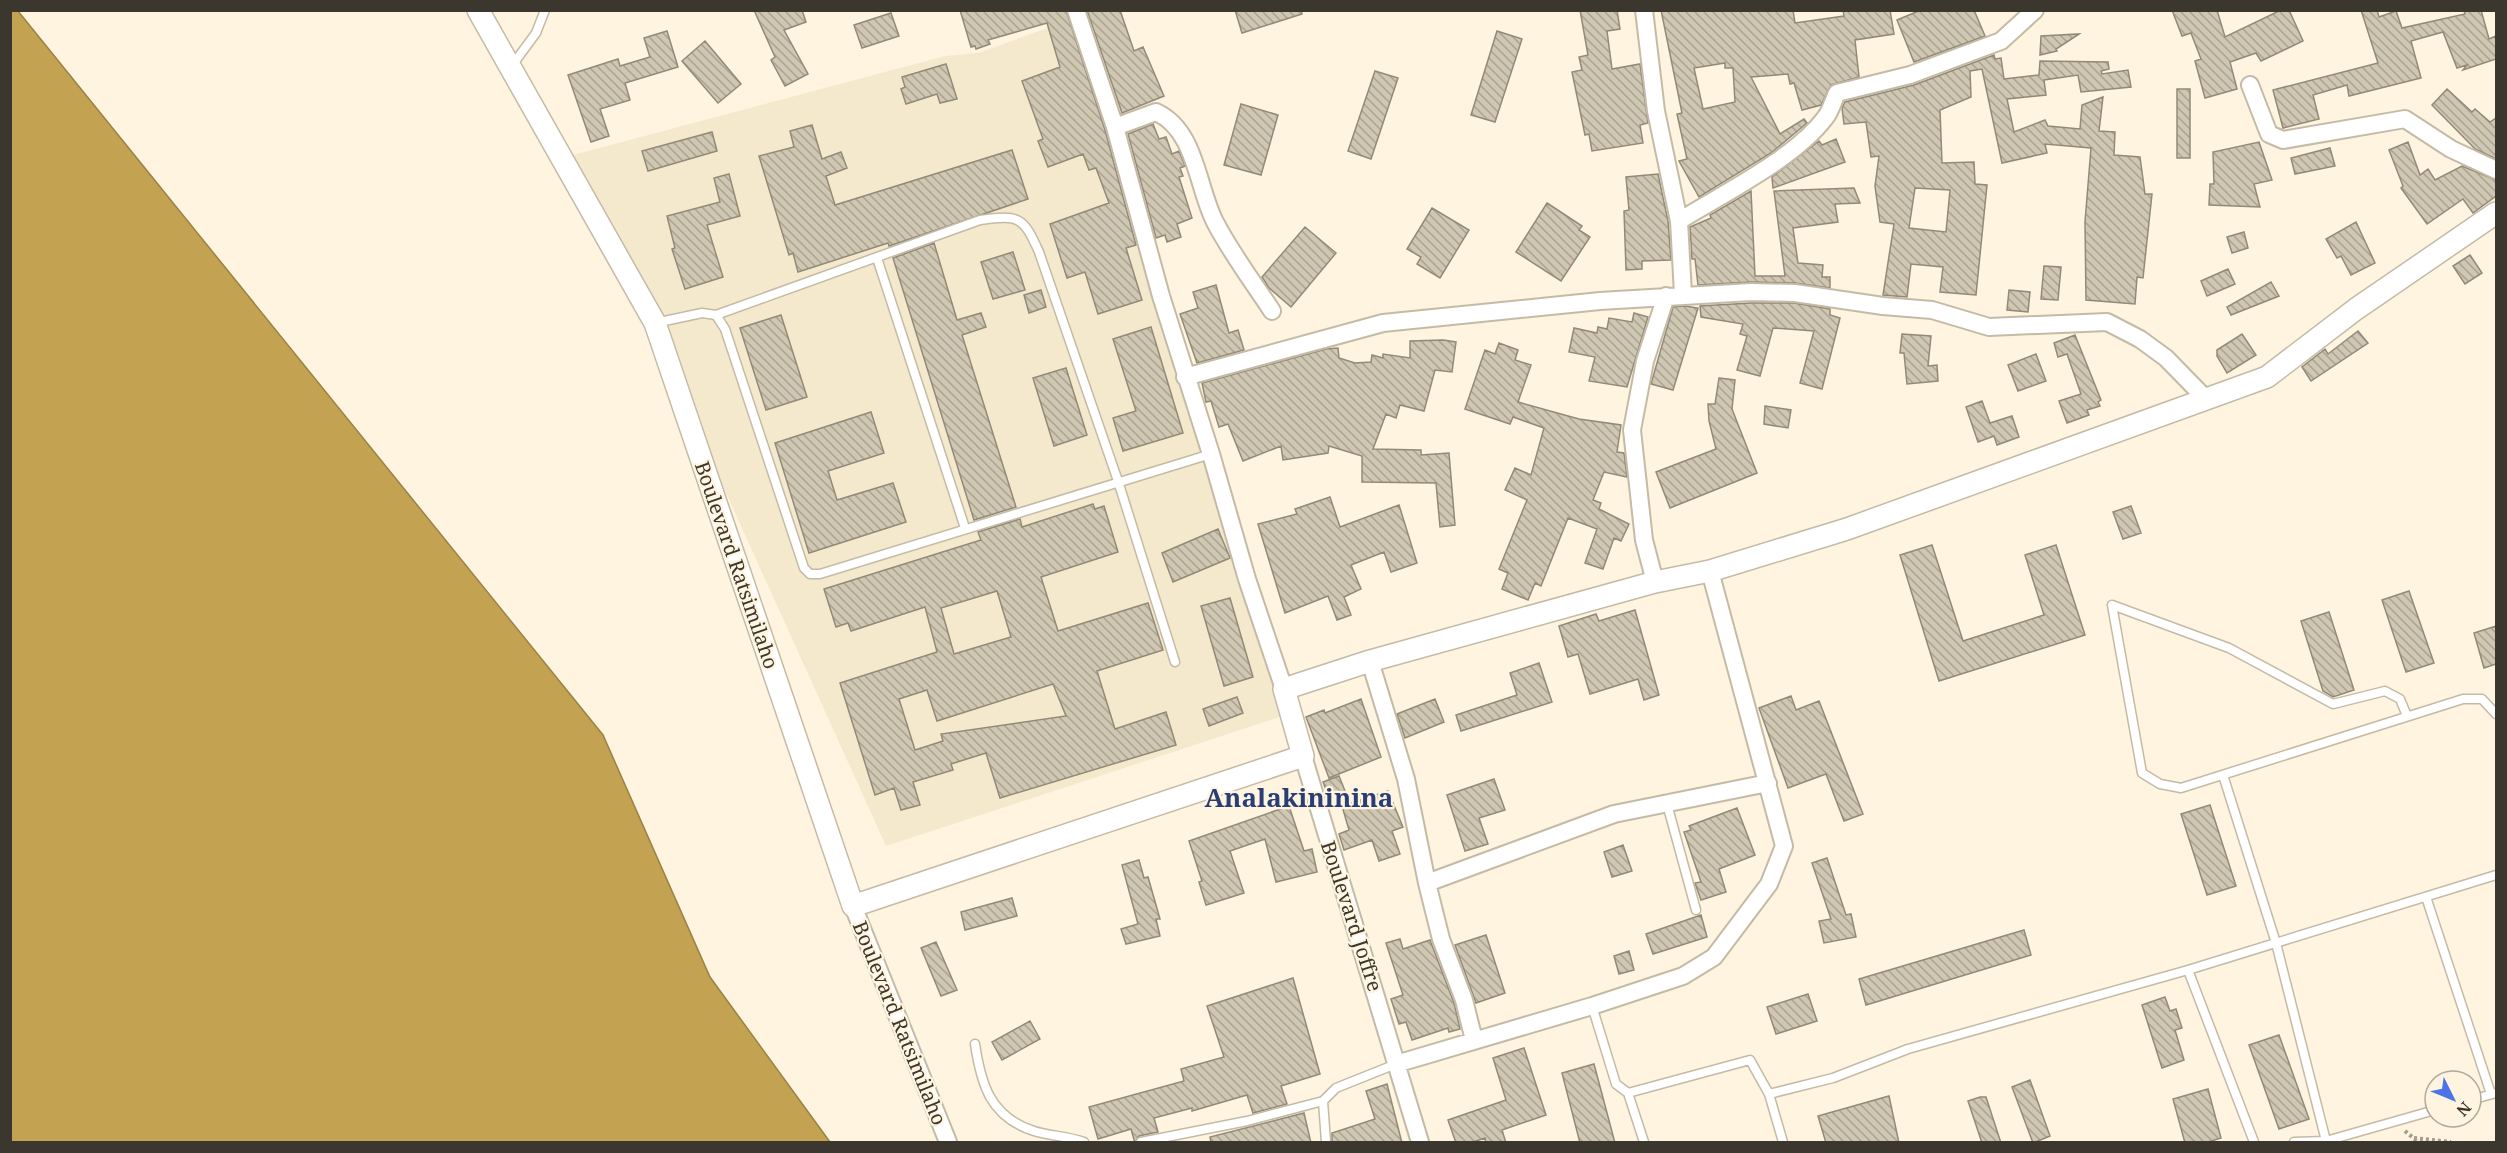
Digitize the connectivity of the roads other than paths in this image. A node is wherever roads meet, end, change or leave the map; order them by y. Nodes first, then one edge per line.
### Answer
1 (478, 10) edge
2 (545, 10) edge
3 (1076, 10) edge
4 (1644, 10) edge
5 (2035, 10) edge
6 (509, 69) junction
7 (2250, 85) dead end
8 (1114, 127) junction
9 (2496, 170) edge
10 (2496, 213) edge
11 (1679, 221) junction
12 (877, 258) junction
13 (1675, 295) junction
14 (1272, 311) dead end
15 (716, 315) junction
16 (655, 323) junction
17 (1185, 376) junction
18 (2207, 400) junction
19 (1211, 454) junction
20 (1118, 481) junction
21 (964, 528) junction
22 (1710, 571) junction
23 (1655, 582) junction
24 (1370, 661) junction
25 (1175, 662) dead end
26 (1284, 689) junction
27 (2496, 714) edge
28 (2407, 716) junction
29 (1303, 756) junction
30 (2223, 776) junction
31 (1767, 783) junction
32 (1667, 804) junction
33 (2496, 875) edge
34 (1426, 883) junction
35 (2426, 897) junction
36 (853, 906) junction
37 (1696, 910) dead end
38 (2276, 943) junction
39 (2188, 969) junction
40 (1592, 1006) junction
41 (1474, 1040) junction
42 (975, 1044) dead end
43 (1396, 1064) junction
44 (1628, 1093) junction
45 (1769, 1094) junction
46 (2494, 1094) edge
47 (1323, 1101) junction
48 (2423, 1113) edge
49 (1169, 1139) edge
50 (2326, 1141) junction
51 (948, 1143) edge
52 (1084, 1143) edge
53 (1141, 1143) edge
54 (1326, 1143) edge
55 (1420, 1143) edge
56 (1644, 1143) edge
57 (1783, 1143) edge
58 (2254, 1143) edge
59 (2294, 1143) edge

1 - 6 street, Boulevard Ratsimilaho
2 - 6 lane
3 - 8 street
4 - 11 street
5 - 11 street
6 - 16 street, Boulevard Ratsimilaho
7 - 9 street
8 - 14 street
8 - 17 street
10 - 18 street
11 - 13 street
12 - 15 lane
12 - 20 lane
12 - 21 lane
13 - 17 street
13 - 18 street
13 - 23 street
15 - 16 lane
15 - 21 lane
16 - 36 street, Boulevard Ratsimilaho
17 - 19 street
18 - 22 street
19 - 20 lane
19 - 26 street
20 - 21 lane
20 - 25 lane
22 - 23 street
22 - 31 street
23 - 24 street
24 - 26 street
24 - 34 street
26 - 29 street, Boulevard Joffre
27 - 28 lane
28 - 30 lane
28 - 30 lane
29 - 36 street
29 - 43 street, Boulevard Joffre
30 - 38 lane
31 - 32 street
31 - 40 street
32 - 34 street
32 - 37 lane
33 - 35 lane
34 - 41 street
35 - 38 lane
35 - 46 lane
36 - 51 street, Boulevard Ratsimilaho
38 - 39 lane
38 - 50 lane
39 - 45 lane
39 - 58 lane
40 - 41 street
40 - 44 lane
41 - 43 street
42 - 52 lane
43 - 47 lane
43 - 55 street, Boulevard Joffre
44 - 45 lane
44 - 56 lane
45 - 57 lane
47 - 49 lane
47 - 54 lane
48 - 50 lane
49 - 53 lane
50 - 59 lane

